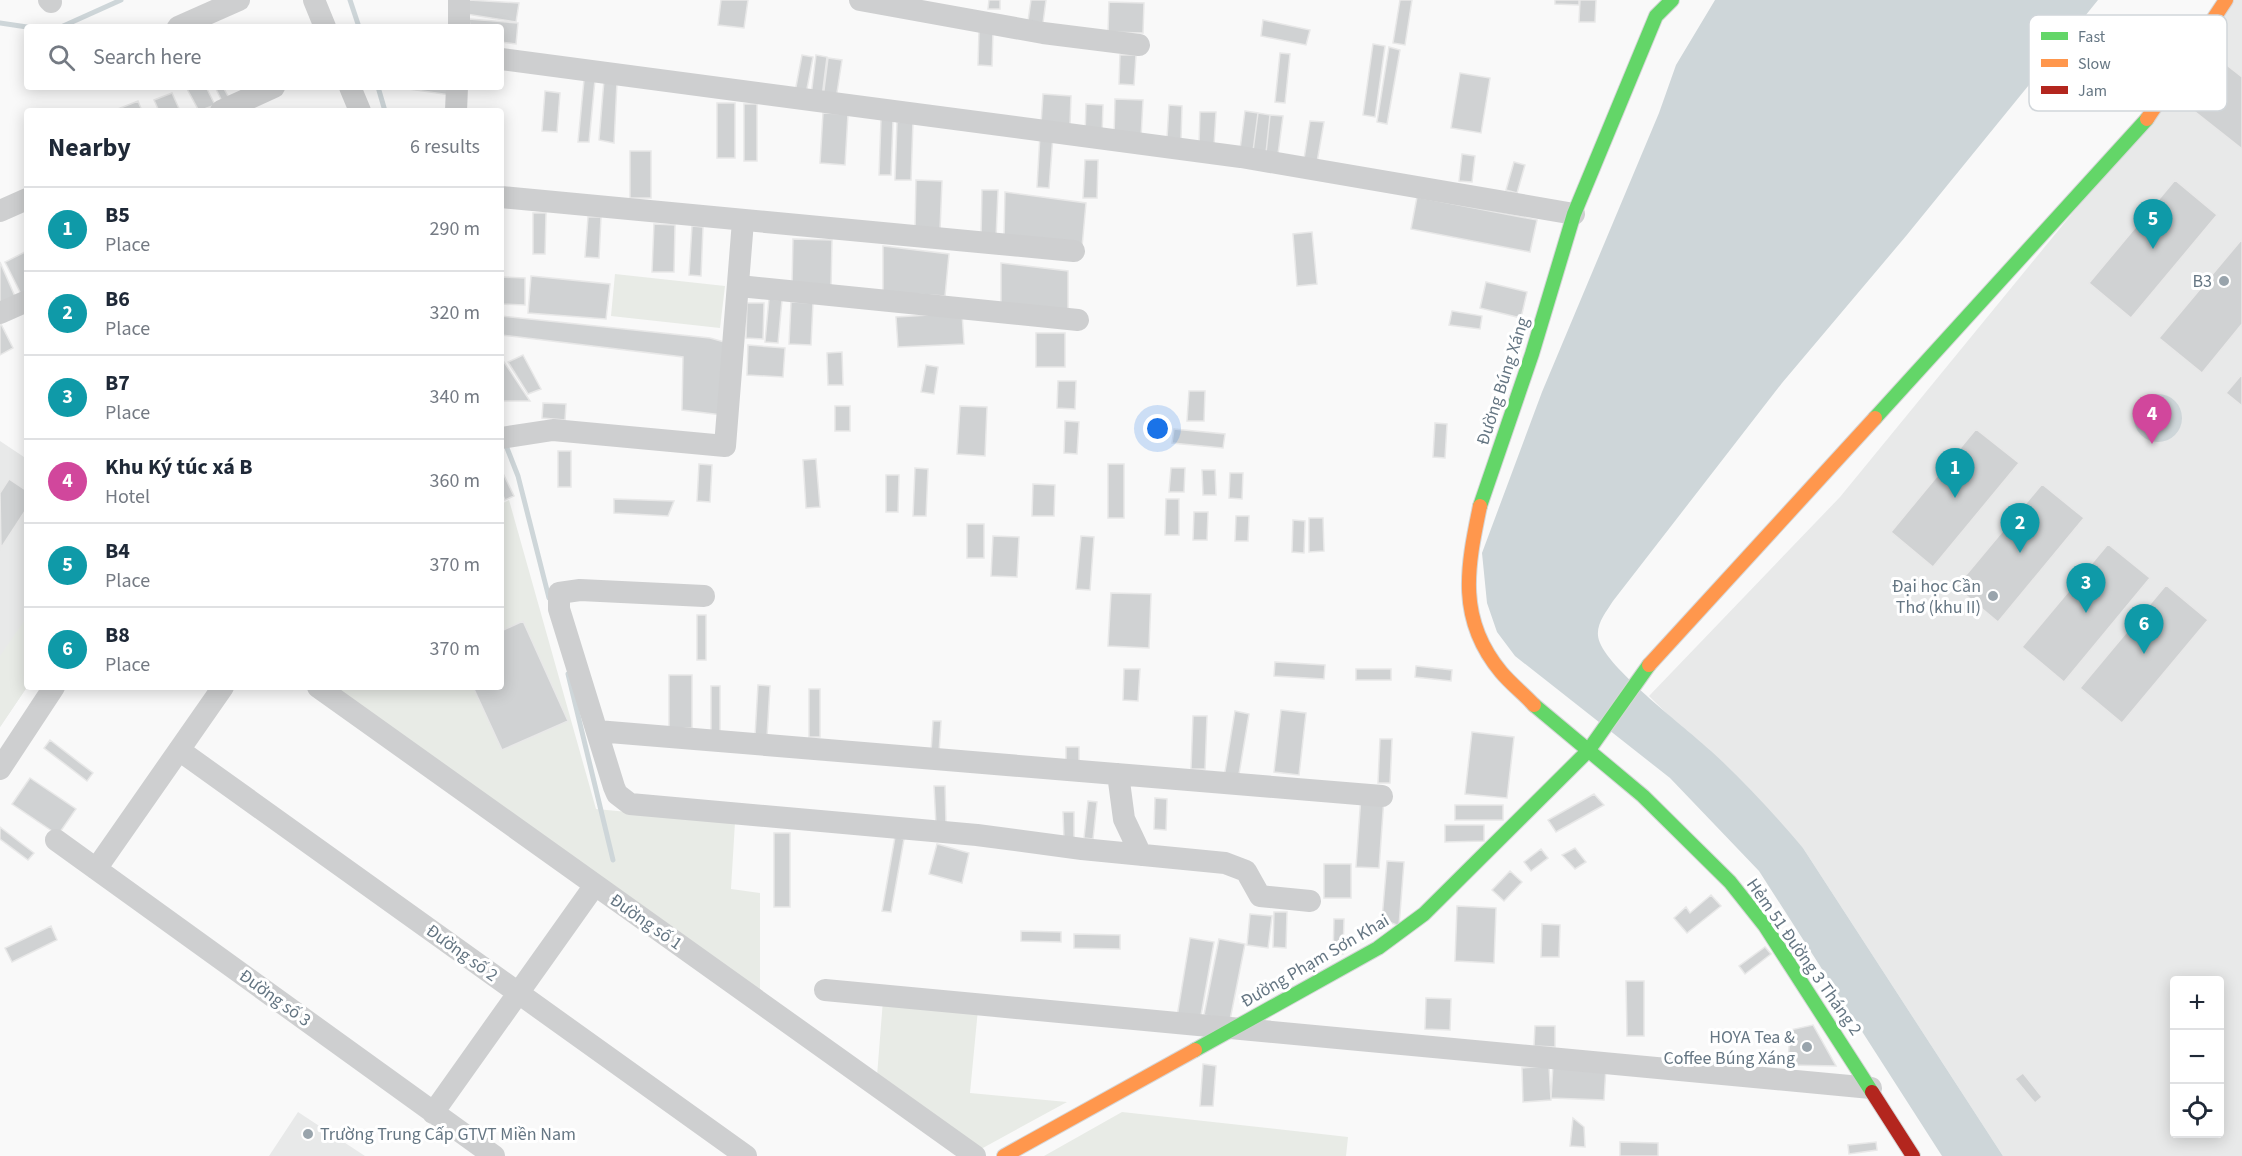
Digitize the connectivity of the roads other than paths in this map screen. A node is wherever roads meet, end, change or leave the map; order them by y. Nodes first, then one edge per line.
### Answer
1 (239, 0) edge
2 (314, 0) edge
3 (459, 0) edge
4 (860, 0) edge
5 (2226, 0) edge
6 (1670, 3) edge
7 (2216, 15) edge
8 (185, 24) edge
9 (324, 24) edge
10 (459, 24) edge
11 (1139, 45) dead end
12 (504, 59) edge
13 (267, 90) edge
14 (351, 90) edge
15 (457, 90) edge
16 (228, 108) edge
17 (359, 108) edge
18 (456, 108) edge
19 (2154, 111) edge
20 (504, 197) edge
21 (24, 199) edge
22 (0, 211) edge
23 (1575, 214) junction
24 (743, 221) junction
25 (1074, 251) dead end
26 (739, 286) junction
27 (24, 302) edge
28 (0, 313) edge
29 (1078, 320) dead end
30 (507, 436) edge
31 (704, 596) dead end
32 (52, 690) edge
33 (221, 690) edge
34 (322, 690) edge
35 (597, 731) junction
36 (179, 750) junction
37 (1588, 751) junction
38 (0, 769) edge
39 (1118, 774) junction
40 (1382, 796) dead end
41 (56, 840) dead end
42 (1141, 855) junction
43 (96, 869) junction
44 (594, 885) junction
45 (1310, 901) dead end
46 (825, 990) dead end
47 (518, 993) junction
48 (1233, 1028) junction
49 (1871, 1088) junction
50 (433, 1113) junction
51 (494, 1156) edge
52 (746, 1156) edge
53 (975, 1156) edge
54 (1004, 1156) edge
55 (1913, 1156) edge

1 - 8 street
2 - 9 street
3 - 10 street
4 - 11 street
5 - 7 street, Đường Phạm Sơn Khai
6 - 23 street, Đường Búng Xáng
12 - 23 street
13 - 16 street
14 - 17 street
15 - 18 street
19 - 37 street, Đường Phạm Sơn Khai
20 - 24 street
21 - 22 street
23 - 37 street, Đường Búng Xáng
24 - 25 street
24 - 26 street
26 - 29 street
26 - 30 street
27 - 28 street
31 - 35 street
32 - 38 street
33 - 36 street
34 - 44 street, Đường số 1
35 - 39 street
35 - 42 street
36 - 43 street
36 - 47 street, Đường số 2
37 - 48 street, Đường Phạm Sơn Khai
37 - 49 street, Hẻm 51 Đường 3 Tháng 2
39 - 40 street
39 - 42 street
41 - 43 street, Đường số 3
42 - 45 street
43 - 50 street, Đường số 3
44 - 47 street
44 - 53 street, Đường số 1
46 - 48 street
47 - 50 street
47 - 52 street, Đường số 2
48 - 49 street
48 - 54 street, Đường Phạm Sơn Khai
49 - 55 street, Hẻm 51 Đường 3 Tháng 2
50 - 51 street, Đường số 3

